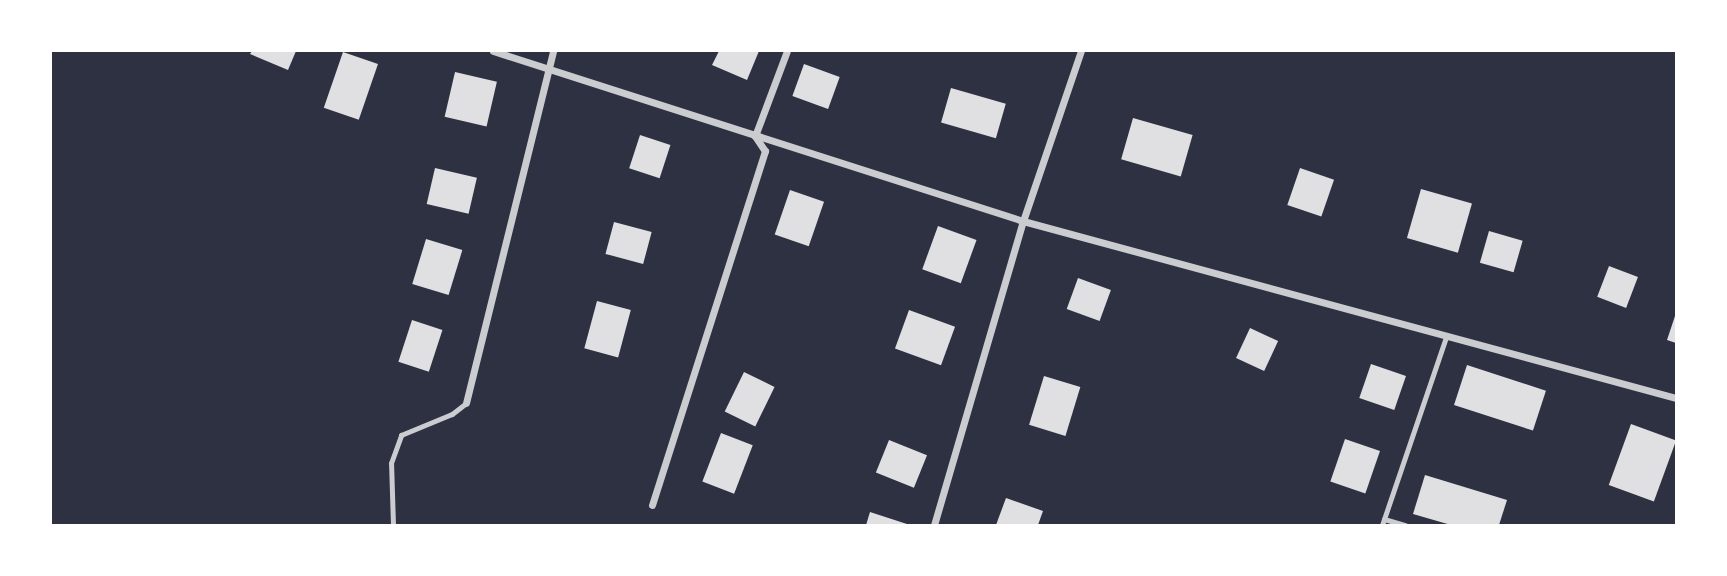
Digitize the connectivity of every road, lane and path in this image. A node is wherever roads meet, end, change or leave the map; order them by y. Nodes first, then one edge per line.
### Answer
1 (493, 51) edge
2 (553, 51) edge
3 (787, 51) edge
4 (1081, 51) edge
5 (550, 68) junction
6 (755, 136) junction
7 (1023, 220) junction
8 (1446, 337) junction
9 (1676, 398) edge
10 (466, 403) joint
11 (652, 505) dead end
12 (1383, 522) edge
13 (393, 525) edge
14 (934, 525) edge
15 (1405, 525) edge

1 - 5 street
2 - 5 street
3 - 6 street
4 - 7 street
5 - 6 street
5 - 10 street
6 - 7 street
6 - 11 street
7 - 8 street
7 - 14 street
8 - 9 street
8 - 12 lane
10 - 13 lane
12 - 15 lane

